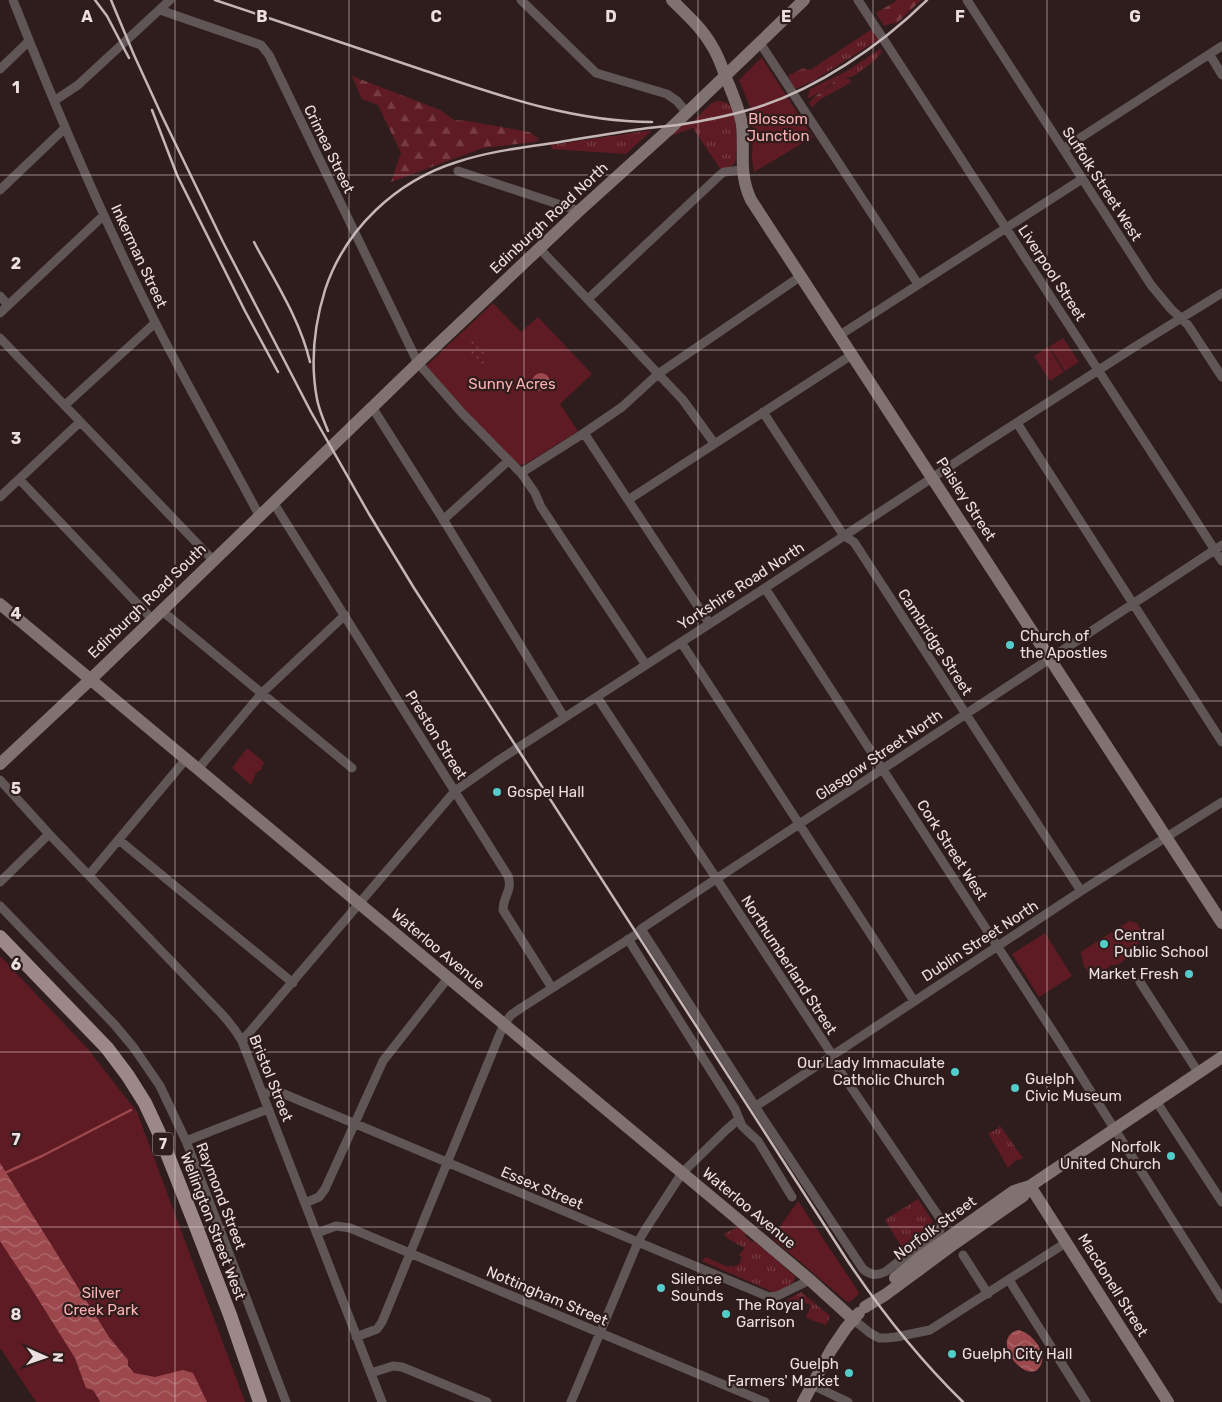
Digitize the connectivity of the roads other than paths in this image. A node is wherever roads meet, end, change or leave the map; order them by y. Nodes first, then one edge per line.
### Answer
1 (13, 0) edge
2 (170, 0) edge
3 (514, 0) edge
4 (672, 0) edge
5 (804, 0) edge
6 (858, 0) edge
7 (967, 0) edge
8 (523, 2) edge
9 (160, 10) junction
10 (29, 41) junction
11 (760, 42) junction
12 (1222, 46) edge
13 (1210, 55) junction
14 (0, 69) edge
15 (1222, 74) edge
16 (725, 76) junction
17 (54, 100) junction
18 (687, 113) junction
19 (65, 128) junction
20 (1063, 149) junction
21 (742, 170) junction
22 (458, 171) dead end
23 (1082, 179) junction
24 (0, 190) edge
25 (578, 211) junction
26 (104, 215) junction
27 (1006, 227) junction
28 (540, 249) junction
29 (801, 276) junction
30 (918, 284) junction
31 (1222, 293) edge
32 (0, 296) edge
33 (588, 299) junction
34 (8, 305) junction
35 (0, 313) edge
36 (1181, 318) junction
37 (155, 322) junction
38 (840, 334) junction
39 (0, 338) edge
40 (853, 354) junction
41 (418, 363) junction
42 (1098, 371) junction
43 (658, 374) junction
44 (1222, 377) edge
45 (65, 406) junction
46 (372, 407) junction
47 (763, 412) junction
48 (80, 422) junction
49 (1017, 423) junction
50 (584, 433) junction
51 (714, 443) junction
52 (316, 461) joint
53 (508, 461) junction
54 (521, 473) junction
55 (933, 478) junction
56 (19, 479) junction
57 (0, 497) edge
58 (628, 500) junction
59 (273, 502) junction
60 (260, 515) junction
61 (443, 520) junction
62 (844, 536) junction
63 (1218, 547) edge
64 (213, 560) junction
65 (1222, 561) edge
66 (765, 588) junction
67 (1132, 603) junction
68 (0, 604) edge
69 (157, 614) junction
70 (345, 615) junction
71 (709, 623) junction
72 (681, 642) junction
73 (1049, 658) junction
74 (646, 665) junction
75 (90, 680) junction
76 (262, 694) junction
77 (597, 697) junction
78 (966, 714) junction
79 (564, 717) junction
80 (1222, 742) edge
81 (186, 759) junction
82 (0, 764) edge
83 (352, 768) dead end
84 (883, 768) junction
85 (198, 769) junction
86 (0, 780) edge
87 (455, 791) junction
88 (1222, 802) edge
89 (799, 824) junction
90 (49, 834) junction
91 (1166, 837) junction
92 (120, 840) junction
93 (89, 875) junction
94 (716, 879) junction
95 (0, 882) edge
96 (1081, 890) junction
97 (360, 904) junction
98 (0, 906) edge
99 (1222, 923) edge
100 (642, 929) junction
101 (0, 937) edge
102 (628, 940) junction
103 (998, 946) junction
104 (448, 978) junction
105 (1140, 982) dead end
106 (293, 983) junction
107 (552, 988) junction
108 (914, 1001) junction
109 (504, 1024) junction
110 (242, 1041) junction
111 (833, 1056) junction
112 (1222, 1057) edge
113 (1198, 1072) junction
114 (263, 1094) junction
115 (1156, 1101) junction
116 (756, 1106) junction
117 (268, 1109) junction
118 (740, 1119) junction
119 (354, 1124) junction
120 (1115, 1128) junction
121 (186, 1141) junction
122 (448, 1163) junction
123 (682, 1173) junction
124 (1030, 1186) junction
125 (792, 1197) dead end
126 (1222, 1202) edge
127 (305, 1203) junction
128 (317, 1233) junction
129 (638, 1242) junction
130 (1067, 1242) junction
131 (411, 1254) junction
132 (963, 1255) dead end
133 (810, 1280) junction
134 (1009, 1280) junction
135 (984, 1296) junction
136 (1222, 1299) edge
137 (854, 1320) junction
138 (599, 1333) junction
139 (356, 1337) junction
140 (371, 1373) junction
141 (812, 1385) junction
142 (260, 1402) edge
143 (286, 1402) edge
144 (382, 1402) edge
145 (487, 1402) edge
146 (571, 1402) edge
147 (765, 1402) edge
148 (803, 1402) edge
149 (848, 1402) edge
150 (1086, 1402) edge
151 (1168, 1402) edge

1 - 10 street, Inkerman Street
2 - 9 street
3 - 8 street
4 - 16 main road, Paisley Street
5 - 11 main road, Edinburgh Road North
6 - 27 street, Liverpool Street
7 - 20 street, Suffolk Street West
8 - 18 street
9 - 17 street
9 - 41 street, Crimea Street
10 - 14 street
10 - 17 street, Inkerman Street
11 - 16 main road, Edinburgh Road North
11 - 30 street
12 - 13 street
13 - 15 street
13 - 20 street
16 - 18 main road, Edinburgh Road North
16 - 21 main road, Paisley Street
17 - 19 street, Inkerman Street
18 - 25 main road, Edinburgh Road North
19 - 24 street
19 - 26 street, Inkerman Street
20 - 23 street, Suffolk Street West
21 - 29 main road, Paisley Street
21 - 33 street
22 - 25 street
23 - 27 street
23 - 36 street, Suffolk Street West
25 - 28 main road, Edinburgh Road North
26 - 34 street
26 - 37 street, Inkerman Street
27 - 30 street
27 - 42 street, Liverpool Street
28 - 33 street
28 - 41 main road, Edinburgh Road North
29 - 38 main road, Paisley Street
29 - 43 street
30 - 38 street
31 - 36 street, Yorkshire Road North
32 - 34 street
33 - 43 street
34 - 35 street
36 - 42 street, Yorkshire Road North
36 - 44 street, Suffolk Street West
37 - 45 street
37 - 60 street, Inkerman Street
38 - 40 main road, Paisley Street
39 - 45 street
40 - 47 street
40 - 55 main road, Paisley Street
41 - 46 main road, Edinburgh Road North
41 - 53 street, Crimea Street
42 - 49 street, Yorkshire Road North
42 - 63 street, Liverpool Street
43 - 50 street
43 - 51 street
45 - 48 street
46 - 52 main road, Edinburgh Road North
46 - 61 street
47 - 51 street
47 - 62 street, Cambridge Street
48 - 56 street
48 - 64 street
49 - 55 street, Yorkshire Road North
49 - 67 street
50 - 54 street
50 - 58 street
51 - 58 street
52 - 59 main road, Edinburgh Road South
53 - 54 street, Crimea Street
53 - 61 street
54 - 74 street, Crimea Street
55 - 62 street, Yorkshire Road North
55 - 73 main road, Paisley Street
56 - 57 street
56 - 69 street
58 - 71 street
59 - 60 main road, Edinburgh Road South
59 - 70 street, Preston Street
60 - 64 main road, Edinburgh Road South
61 - 79 street
62 - 66 street, Yorkshire Road North
62 - 78 street, Cambridge Street
63 - 65 street, Liverpool Street
63 - 67 street, Glasgow Street North
64 - 69 main road, Edinburgh Road South
66 - 71 street, Yorkshire Road North
66 - 84 street, Cork Street West
67 - 73 street, Glasgow Street North
67 - 80 street
68 - 75 main road, Waterloo Avenue
69 - 75 main road, Edinburgh Road South
69 - 76 street
70 - 76 street
70 - 87 street, Preston Street
71 - 72 street, Yorkshire Road North
72 - 74 street, Yorkshire Road North
72 - 89 street
73 - 78 street, Glasgow Street North
73 - 91 main road, Paisley Street
74 - 77 street, Yorkshire Road North
75 - 81 main road, Waterloo Avenue
75 - 82 main road, Edinburgh Road South
76 - 83 street
76 - 85 street
77 - 79 street, Yorkshire Road North
77 - 94 street, Northumberland Street
78 - 84 street, Glasgow Street North
78 - 96 street, Cambridge Street
79 - 87 street, Yorkshire Road North
81 - 85 main road, Waterloo Avenue
81 - 92 street
84 - 89 street, Glasgow Street North
84 - 103 street, Cork Street West
85 - 97 main road, Waterloo Avenue
86 - 90 street, Bristol Street
87 - 97 street, Yorkshire Road North
87 - 107 street, Preston Street
88 - 91 street, Dublin Street North
89 - 94 street, Glasgow Street North
89 - 108 street
90 - 93 street, Bristol Street
90 - 95 street
91 - 96 street, Dublin Street North
91 - 99 main road, Paisley Street
92 - 93 street
92 - 106 street
93 - 110 street, Bristol Street
94 - 100 street, Glasgow Street North
94 - 111 street, Northumberland Street
96 - 103 street, Dublin Street North
97 - 104 main road, Waterloo Avenue
97 - 106 street, Yorkshire Road North
98 - 121 street, Raymond Street
100 - 102 street, Glasgow Street North
100 - 116 street
101 - 142 main road, Wellington Street West / 7
102 - 107 street, Glasgow Street North
102 - 118 street
103 - 108 street, Dublin Street North
103 - 120 street, Cork Street West
104 - 109 main road, Waterloo Avenue
104 - 119 street
105 - 113 street
106 - 110 street, Yorkshire Road North
107 - 109 street, Glasgow Street North
108 - 111 street, Dublin Street North
109 - 122 street
109 - 123 main road, Waterloo Avenue
110 - 114 street, Bristol Street
111 - 116 street, Dublin Street North
111 - 116 street, Northumberland Street
112 - 113 main road, Norfolk Street
113 - 115 main road, Norfolk Street
114 - 117 street, Bristol Street
114 - 119 street, Essex Street
115 - 120 main road, Norfolk Street
115 - 126 street
117 - 121 street
117 - 127 street, Bristol Street
118 - 123 street
118 - 125 street
119 - 122 street, Essex Street
119 - 127 street
120 - 124 main road, Norfolk Street
120 - 136 street, Cork Street West
121 - 143 street, Raymond Street
122 - 129 street, Essex Street
122 - 131 street
123 - 129 street
123 - 133 main road, Waterloo Avenue
124 - 130 main road, Macdonell Street
124 - 137 main road, Norfolk Street
127 - 128 street, Bristol Street
128 - 131 street, Nottingham Street
128 - 139 street, Bristol Street
129 - 133 street, Essex Street
129 - 138 street
130 - 134 street
130 - 151 main road, Macdonell Street
131 - 138 street, Nottingham Street
131 - 139 street
132 - 135 street
133 - 137 main road, Waterloo Avenue
134 - 135 street
134 - 150 street
135 - 137 street
137 - 141 main road, Norfolk Street
138 - 146 street
138 - 147 street, Nottingham Street
139 - 140 street, Bristol Street
140 - 144 street, Bristol Street
140 - 145 street
141 - 148 main road, Norfolk Street
141 - 149 street

